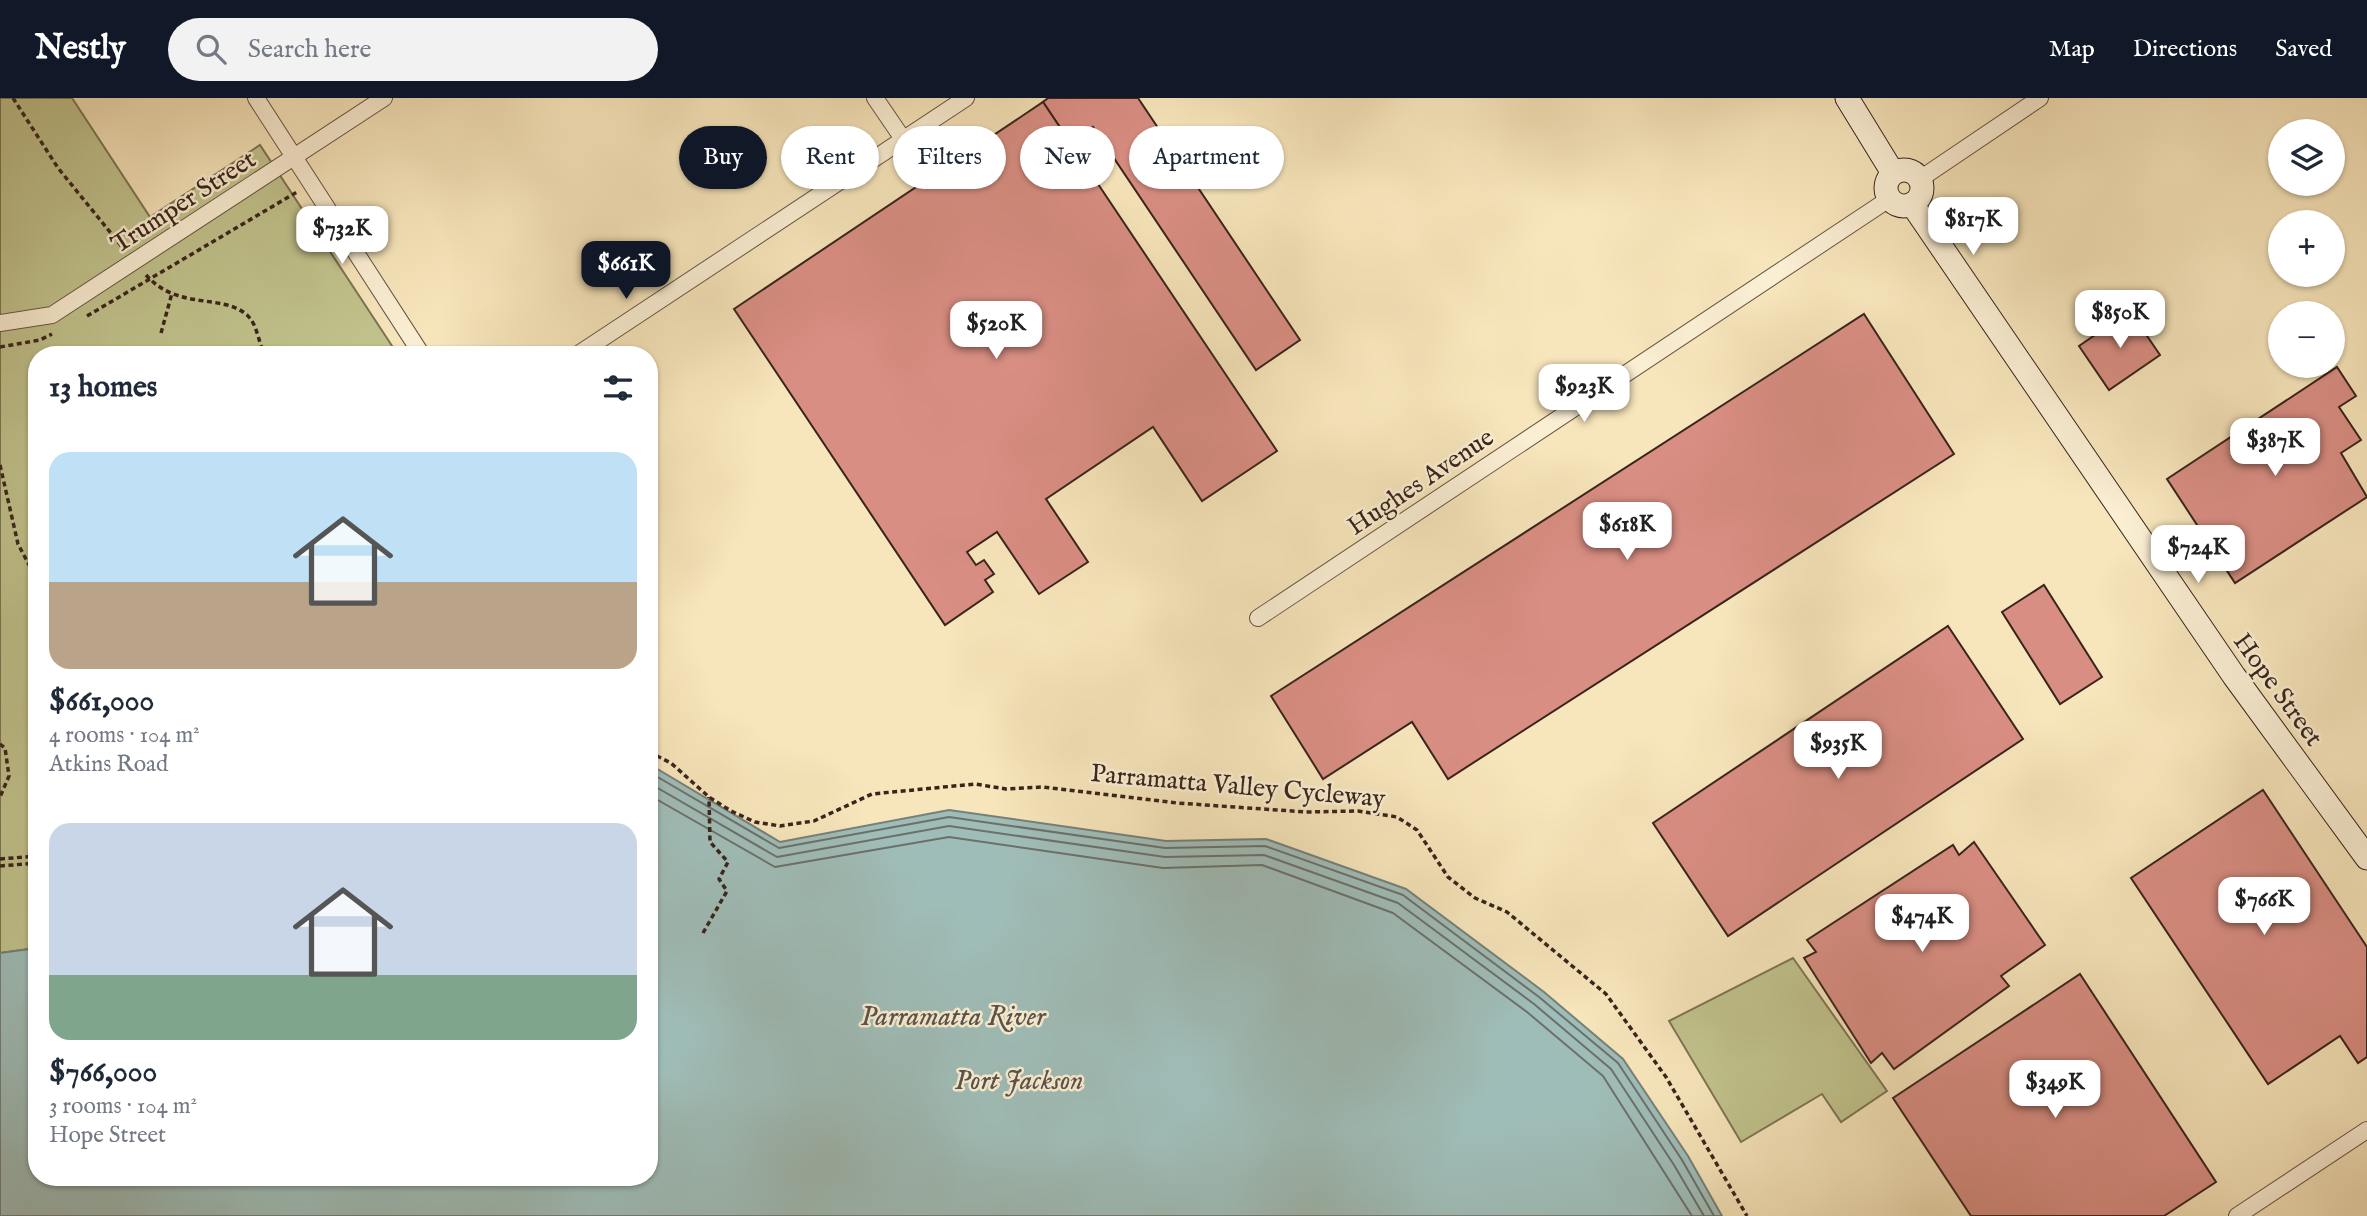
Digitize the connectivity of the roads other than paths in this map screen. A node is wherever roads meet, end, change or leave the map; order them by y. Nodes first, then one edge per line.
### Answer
1 (256, 98) edge
2 (384, 98) edge
3 (875, 98) edge
4 (966, 98) edge
5 (1847, 98) edge
6 (2040, 98) edge
7 (893, 126) edge
8 (922, 126) edge
9 (893, 145) edge
10 (293, 157) junction
11 (1893, 173) junction
12 (1920, 179) junction
13 (1889, 199) junction
14 (1912, 204) junction
15 (0, 323) edge
16 (416, 346) edge
17 (591, 346) edge
18 (1258, 618) dead end
19 (2367, 858) edge
20 (2367, 1130) edge
21 (2237, 1216) edge

1 - 10 street
2 - 10 street, Trumper Street
3 - 7 street
4 - 8 street
5 - 11 street
6 - 12 street
9 - 17 street
10 - 15 street, Trumper Street
10 - 16 street
11 - 12 street
11 - 13 street
12 - 14 street
13 - 14 street
13 - 18 street, Hughes Avenue
14 - 19 street, Hope Street
20 - 21 street

